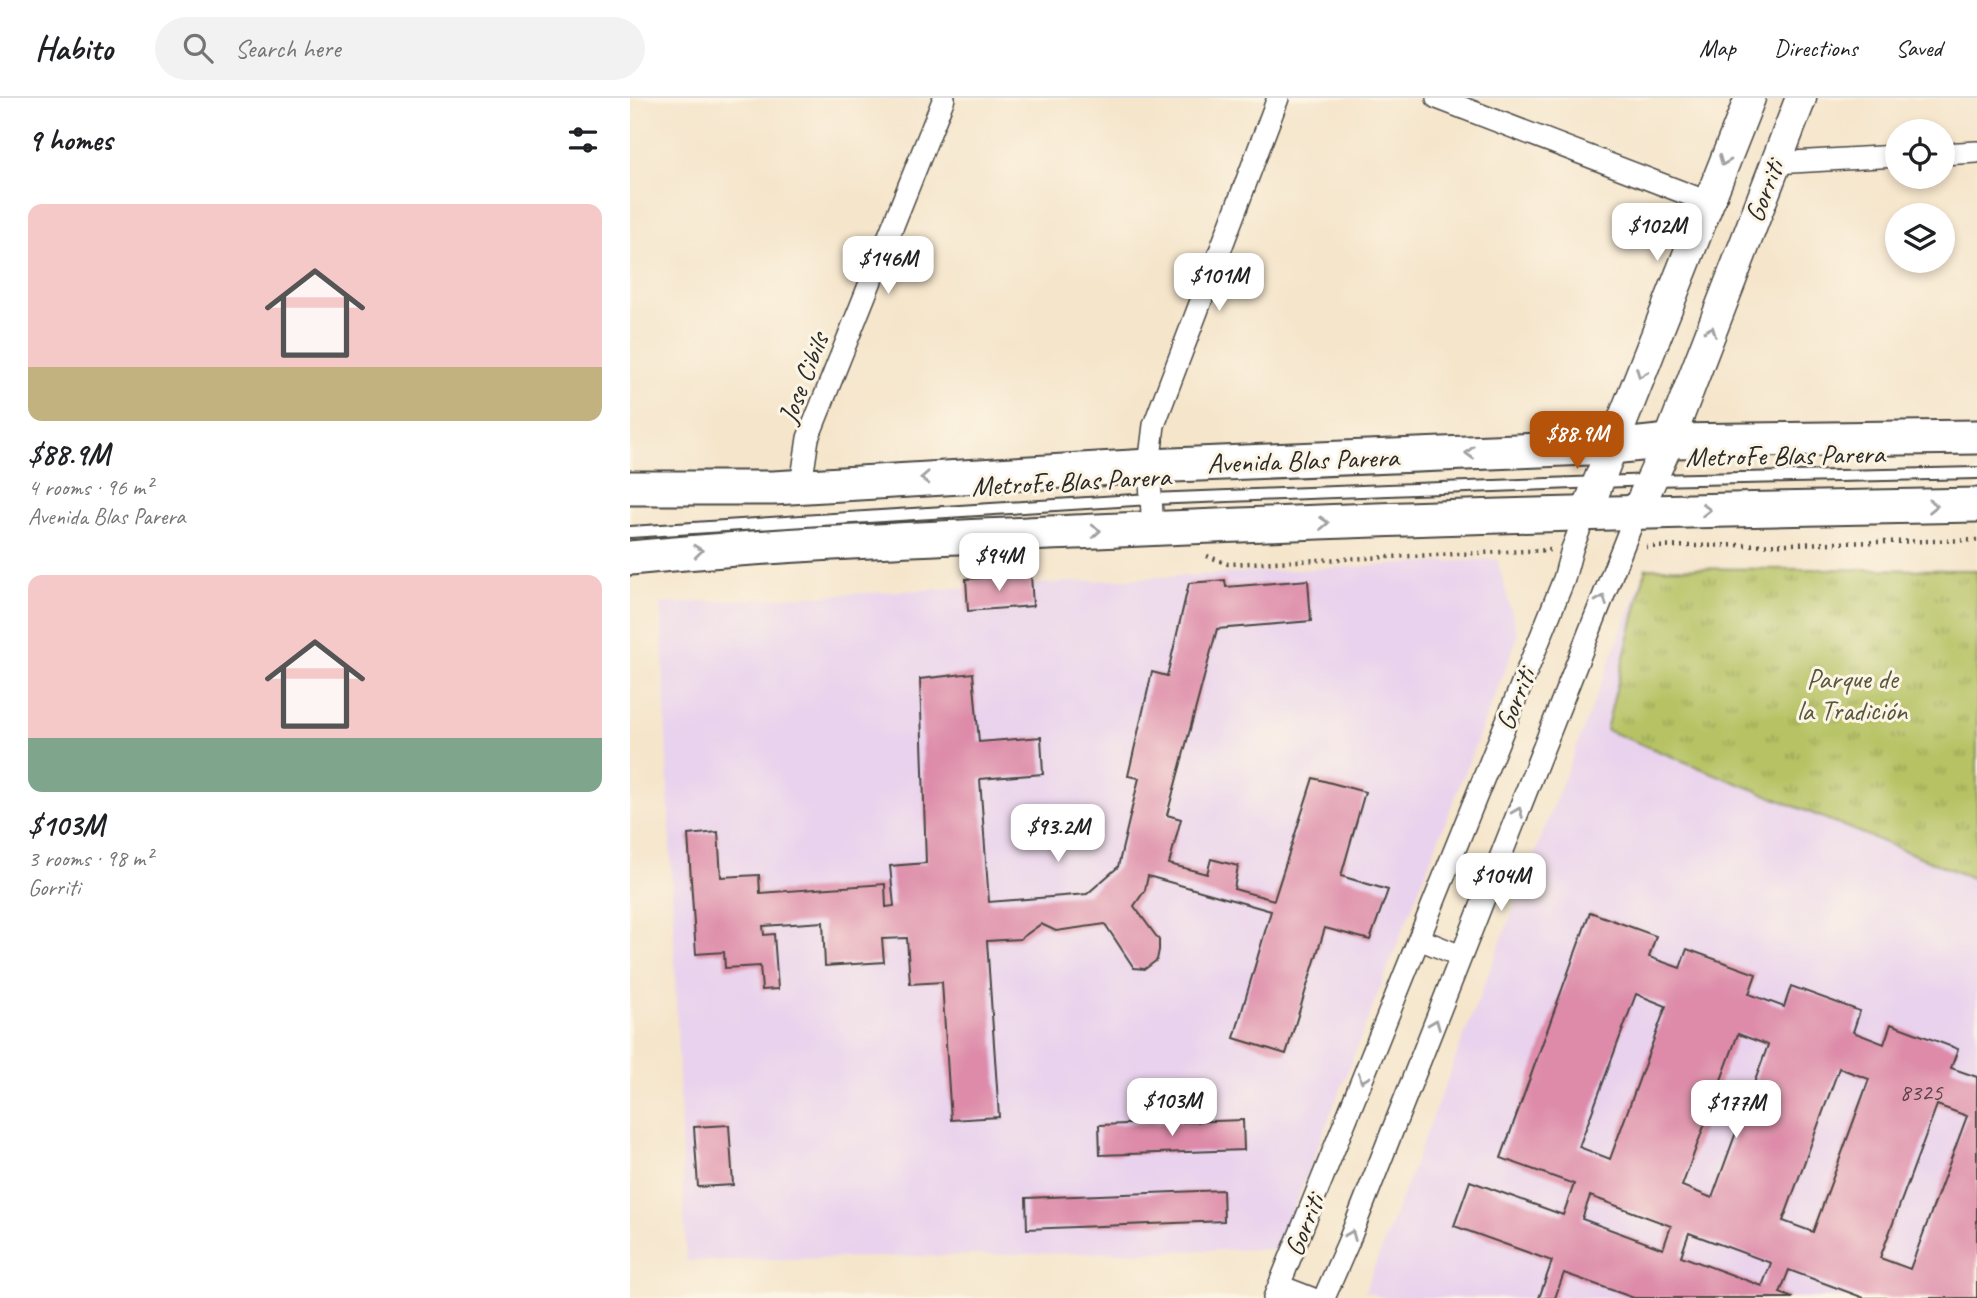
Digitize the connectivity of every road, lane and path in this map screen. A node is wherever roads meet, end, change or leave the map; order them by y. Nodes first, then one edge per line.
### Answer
1 (944, 98) edge
2 (1278, 98) edge
3 (1437, 98) edge
4 (1751, 98) edge
5 (1801, 98) edge
6 (1977, 152) edge
7 (1955, 153) edge
8 (1885, 157) edge
9 (1775, 163) junction
10 (1707, 202) junction
11 (1977, 437) edge
12 (1669, 441) junction
13 (1612, 447) junction
14 (1149, 466) junction
15 (1977, 473) edge
16 (1652, 480) junction
17 (1600, 482) junction
18 (801, 485) junction
19 (630, 488) edge
20 (1977, 505) edge
21 (1637, 511) junction
22 (1586, 513) junction
23 (1152, 514) junction
24 (630, 532) edge
25 (1977, 540) edge
26 (1623, 548) junction
27 (1572, 549) junction
28 (1199, 554) dead end
29 (630, 558) edge
30 (1419, 939) junction
31 (1461, 956) junction
32 (1277, 1292) edge
33 (1311, 1298) edge
34 (1324, 1298) edge

1 - 18 street, Jose Cibils
2 - 14 street
3 - 10 street
4 -> 10 main road, Gorriti
5 - 9 main road, Gorriti
6 - 7 street
8 - 9 street
12 -> 9 main road, Gorriti
10 -> 13 main road, Gorriti
11 - 12 main road, Avenida Blas Parera
12 - 13 main road, Avenida Blas Parera
12 - 16 main road, Gorriti
13 -> 14 main road, Avenida Blas Parera
13 - 17 main road, Gorriti
14 -> 18 main road, Avenida Blas Parera
14 - 23 street
15 - 16 lane, MetroFe Blas Parera
16 - 17 lane, MetroFe Blas Parera
16 - 21 main road, Gorriti
17 - 22 main road, Gorriti
17 - 23 lane, MetroFe Blas Parera
18 - 19 main road, Avenida Blas Parera
21 -> 20 main road
21 - 22 main road
21 - 26 street, Gorriti
23 -> 22 main road
22 - 27 street, Gorriti
23 - 24 lane, MetroFe Blas Parera
29 -> 23 main road
25 - 26 path
31 -> 26 street, Gorriti
27 - 28 path
27 - 30 street, Gorriti
30 - 31 street
30 -> 32 street, Gorriti
34 -> 31 street, Gorriti
32 - 33 street

